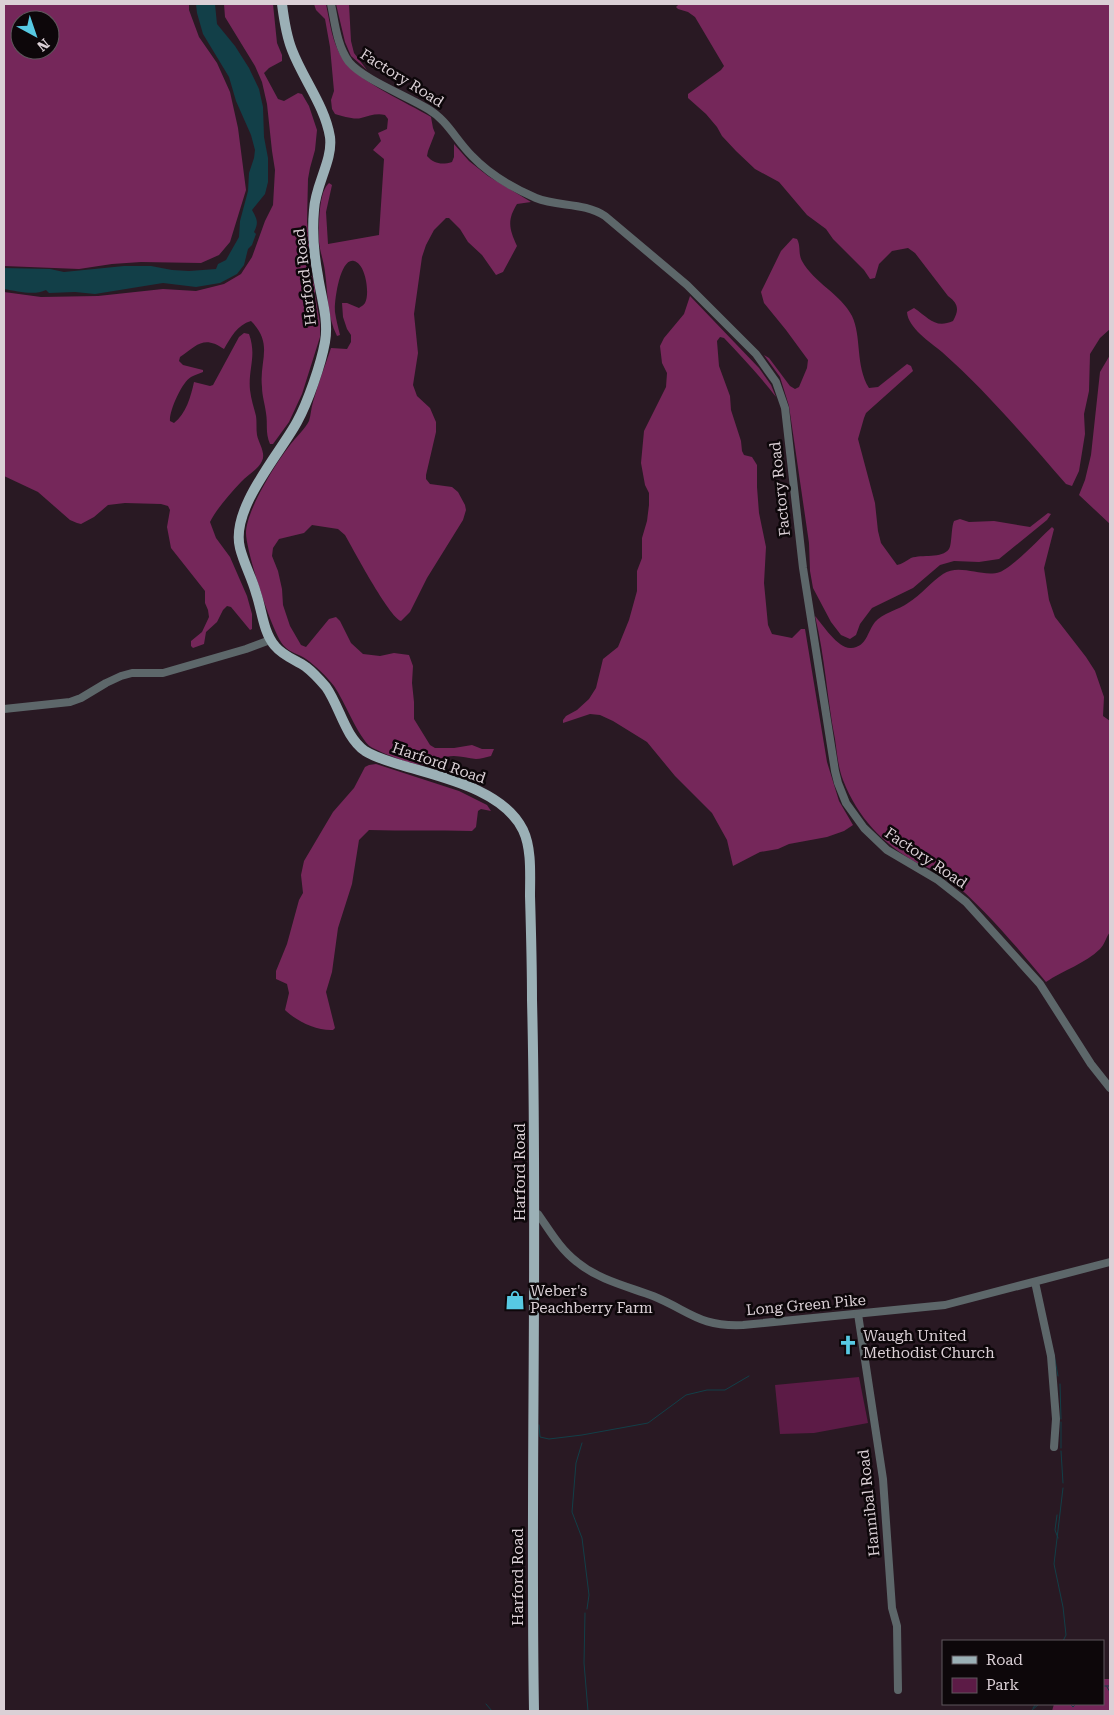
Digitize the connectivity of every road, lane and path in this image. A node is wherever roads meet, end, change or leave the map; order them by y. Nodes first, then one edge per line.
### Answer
1 (282, 4) edge
2 (331, 4) edge
3 (270, 640) junction
4 (4, 709) edge
5 (1110, 1088) edge
6 (535, 1214) junction
7 (1110, 1262) edge
8 (1035, 1282) junction
9 (858, 1314) junction
10 (1054, 1446) dead end
11 (898, 1690) dead end
12 (534, 1711) edge

1 - 3 main road, Harford Road
2 - 5 street, Factory Road
3 - 4 street
3 - 6 main road, Harford Road
6 - 9 street, Long Green Pike
6 - 12 main road, Harford Road
7 - 8 street, Long Green Pike
8 - 9 street, Long Green Pike
8 - 10 street
9 - 11 street, Hannibal Road

